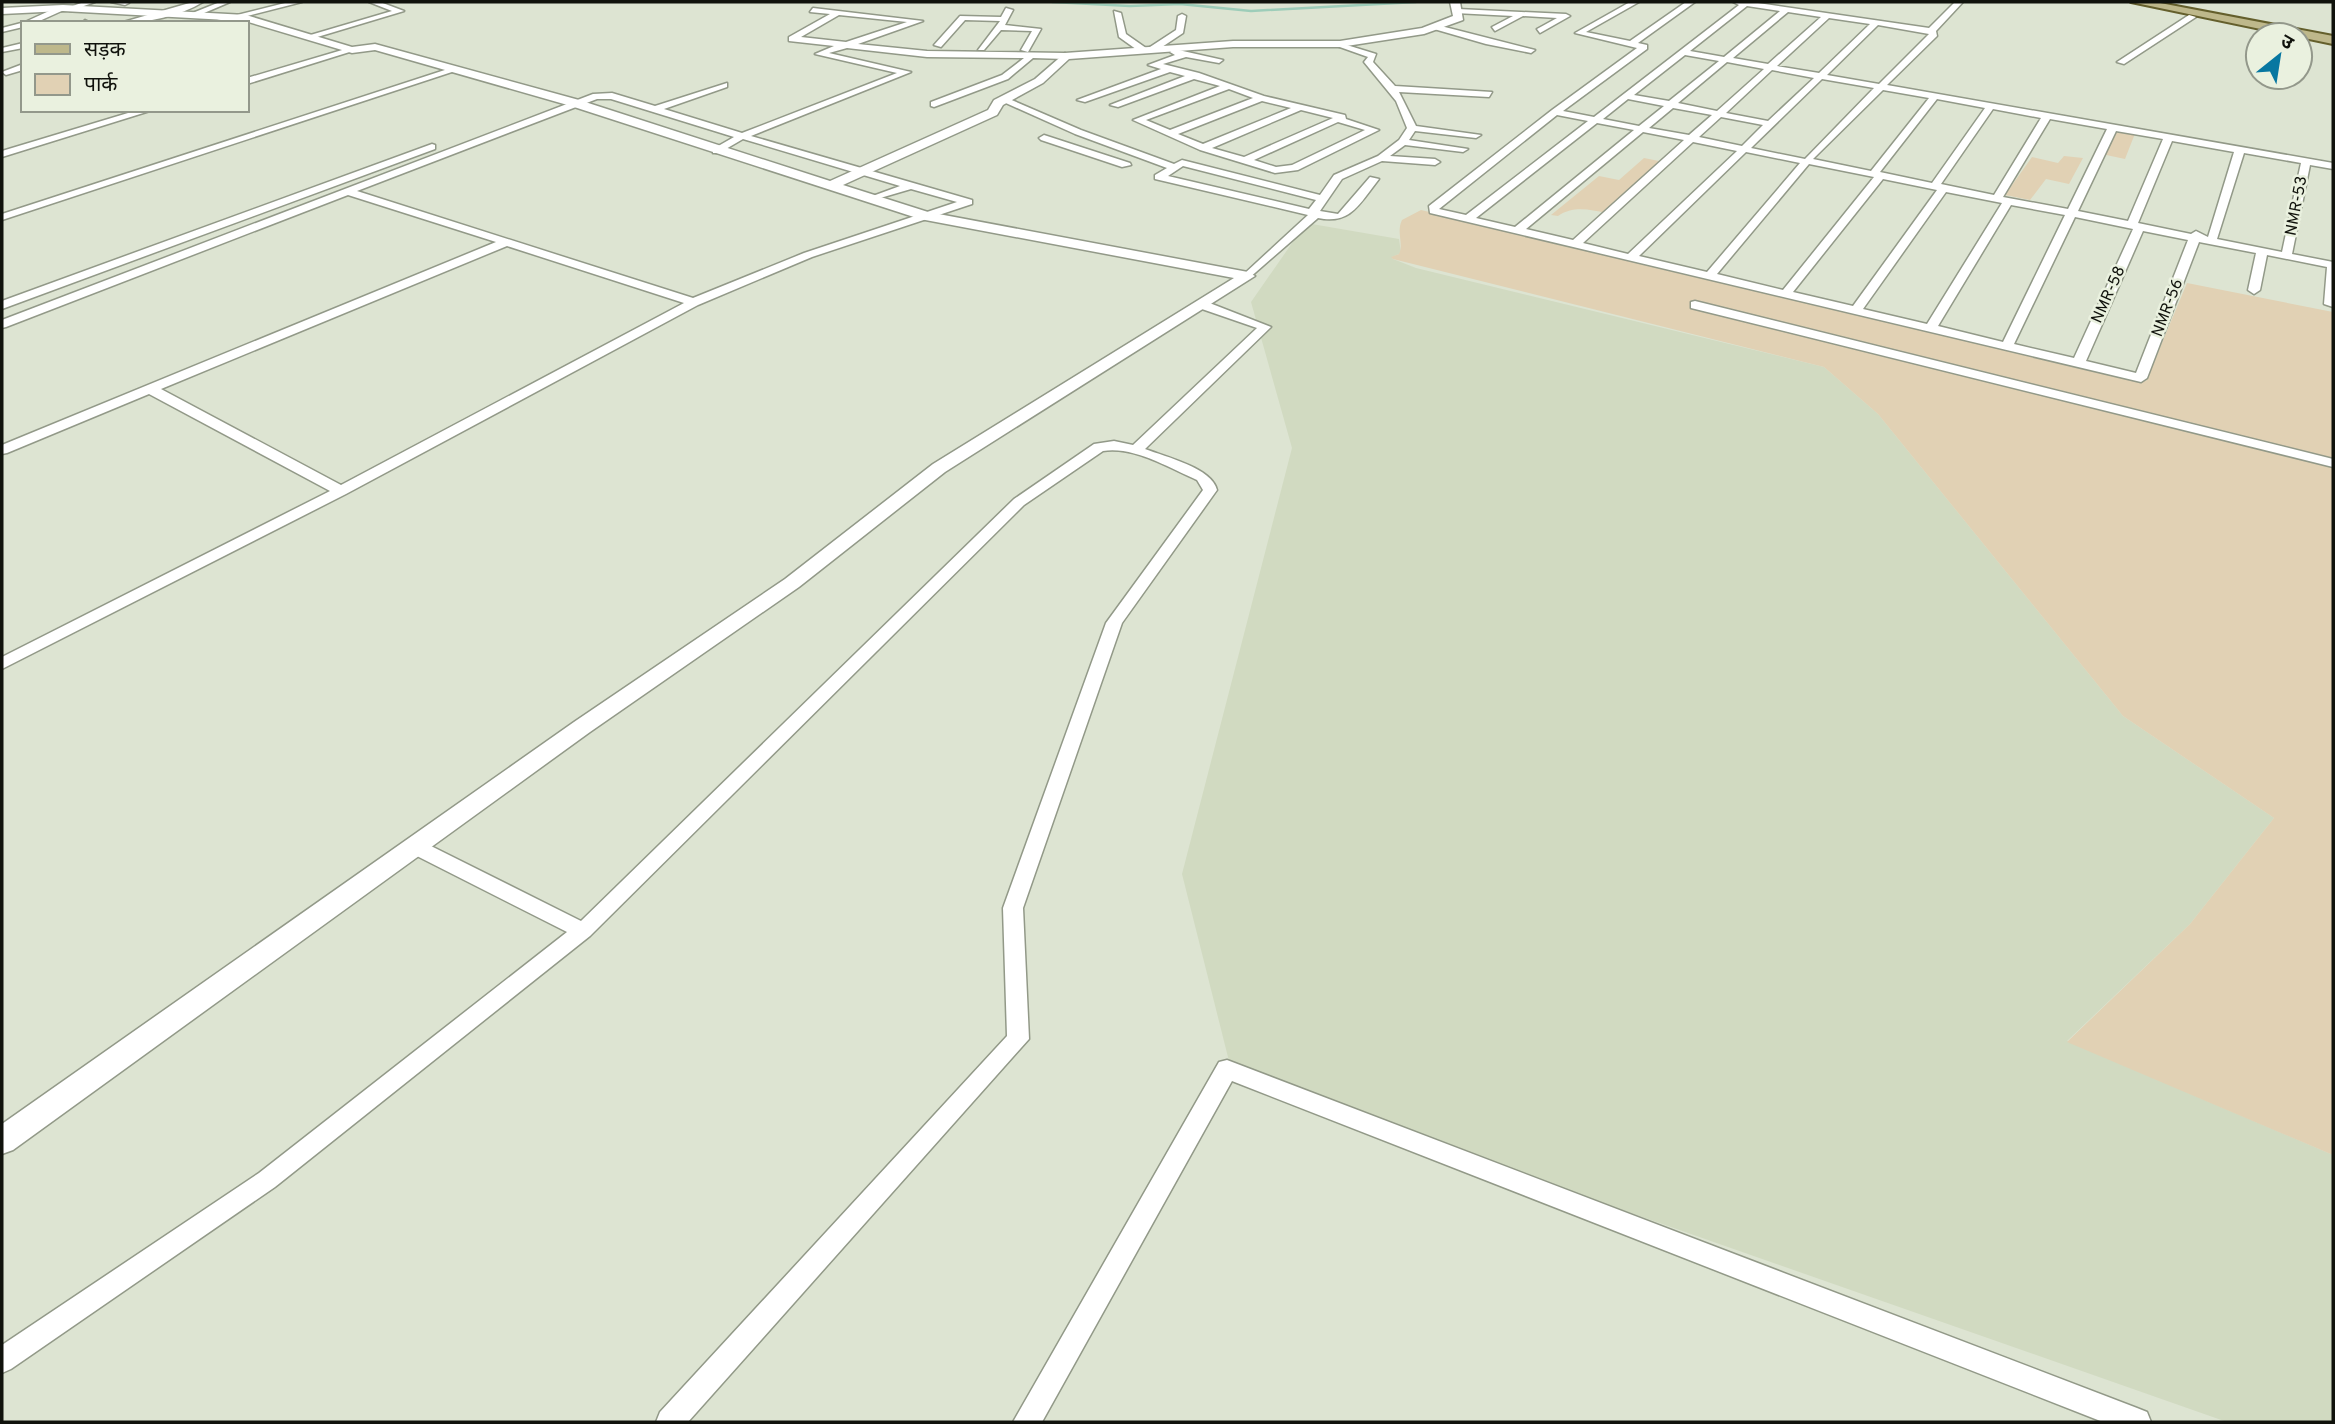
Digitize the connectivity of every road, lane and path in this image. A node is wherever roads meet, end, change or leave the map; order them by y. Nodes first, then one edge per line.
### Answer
1 (91, 2) edge
2 (115, 2) edge
3 (198, 2) edge
4 (226, 2) edge
5 (298, 2) edge
6 (373, 2) edge
7 (853, 2) edge
8 (1617, 2) edge
9 (1635, 2) edge
10 (1691, 2) edge
11 (1733, 2) edge
12 (1959, 2) edge
13 (125, 3) edge
14 (2132, 3) edge
15 (881, 4) dead end
16 (1745, 4) junction
17 (30, 5) edge
18 (169, 7) edge
19 (1457, 7) edge
20 (66, 9) junction
21 (1625, 9) junction
22 (813, 10) dead end
23 (1009, 10) dead end
24 (1786, 10) junction
25 (2, 11) edge
26 (838, 12) junction
27 (1117, 13) dead end
28 (194, 14) junction
29 (864, 14) junction
30 (1522, 14) junction
31 (2195, 15) junction
32 (1182, 16) dead end
33 (1827, 16) junction
34 (232, 17) junction
35 (822, 20) junction
36 (2224, 20) junction
37 (33, 21) edge
38 (130, 21) edge
39 (217, 21) edge
40 (1001, 23) junction
41 (1875, 24) junction
42 (2244, 25) edge
43 (1437, 27) junction
44 (892, 28) junction
45 (1495, 29) dead end
46 (1540, 31) dead end
47 (1927, 31) junction
48 (311, 36) junction
49 (849, 38) junction
50 (2314, 39) edge
51 (2333, 42) edge
52 (1633, 43) junction
53 (922, 44) dead end
54 (1340, 44) junction
55 (938, 45) junction
56 (981, 48) junction
57 (352, 50) junction
58 (1151, 50) junction
59 (1531, 50) dead end
60 (1683, 52) junction
61 (1028, 53) junction
62 (1186, 54) junction
63 (1067, 56) junction
64 (1219, 60) dead end
65 (1725, 60) junction
66 (2121, 62) dead end
67 (1153, 64) junction
68 (21, 68) edge
69 (1770, 68) junction
70 (1169, 69) junction
71 (454, 70) junction
72 (6, 72) dead end
73 (1196, 75) junction
74 (1820, 76) junction
75 (248, 81) edge
76 (724, 85) dead end
77 (1228, 86) junction
78 (1876, 86) junction
79 (1110, 89) junction
80 (1392, 89) junction
81 (1489, 94) dead end
82 (1627, 96) junction
83 (1935, 96) junction
84 (1198, 97) junction
85 (1261, 98) junction
86 (561, 99) junction
87 (1004, 100) junction
88 (1082, 100) dead end
89 (575, 103) junction
90 (934, 104) dead end
91 (1671, 104) junction
92 (1115, 105) dead end
93 (1991, 106) junction
94 (1233, 108) junction
95 (1298, 108) junction
96 (656, 109) junction
97 (1167, 109) junction
98 (1557, 110) junction
99 (142, 112) edge
100 (1720, 114) junction
101 (2047, 116) junction
102 (1598, 118) junction
103 (1337, 119) junction
104 (1440, 119) dead end
105 (1203, 121) junction
106 (1266, 121) junction
107 (1458, 122) dead end
108 (1770, 124) junction
109 (1643, 127) junction
110 (2113, 127) junction
111 (1412, 128) junction
112 (1310, 131) junction
113 (1169, 134) junction
114 (744, 135) junction
115 (1476, 135) dead end
116 (1693, 137) junction
117 (2169, 137) junction
118 (1044, 138) dead end
119 (1402, 142) junction
120 (1746, 147) junction
121 (1203, 148) junction
122 (1463, 149) dead end
123 (2240, 149) junction
124 (716, 150) junction
125 (2, 154) edge
126 (1147, 155) junction
127 (1381, 158) junction
128 (1804, 158) junction
129 (1244, 160) junction
130 (2305, 161) junction
131 (1435, 162) dead end
132 (1126, 165) junction
133 (2333, 166) edge
134 (1174, 167) junction
135 (860, 172) junction
136 (1105, 173) dead end
137 (1878, 173) junction
138 (1374, 179) dead end
139 (830, 186) junction
140 (910, 186) junction
141 (1940, 186) junction
142 (349, 192) junction
143 (1227, 194) junction
144 (2004, 198) junction
145 (874, 199) junction
146 (1323, 199) junction
147 (1211, 205) dead end
148 (2072, 211) junction
149 (1315, 215) junction
150 (925, 216) junction
151 (2, 217) edge
152 (1468, 219) junction
153 (2136, 224) junction
154 (1517, 231) junction
155 (2196, 236) junction
156 (2213, 237) junction
157 (504, 243) junction
158 (1574, 245) junction
159 (2262, 251) junction
160 (2288, 252) junction
161 (1631, 257) junction
162 (2333, 263) edge
163 (1696, 273) junction
164 (1248, 276) junction
165 (1710, 276) junction
166 (2254, 290) dead end
167 (1786, 294) junction
168 (694, 302) junction
169 (2330, 304) dead end
170 (2, 305) edge
171 (1203, 305) junction
172 (1695, 305) dead end
173 (1856, 310) junction
174 (2, 324) edge
175 (1931, 328) junction
176 (2007, 347) junction
177 (2078, 364) junction
178 (152, 390) junction
179 (2, 450) edge
180 (1136, 450) junction
181 (2333, 463) edge
182 (341, 491) junction
183 (2, 664) edge
184 (414, 846) junction
185 (583, 930) junction
186 (2, 1141) edge
187 (2, 1360) edge
188 (1036, 1420) edge
189 (670, 1422) edge
190 (2137, 1422) edge

1 - 20 street
2 - 13 street
3 - 18 street
4 - 28 street
5 - 34 street
6 - 48 street
7 - 26 street
8 - 21 street
9 - 21 street
10 - 52 street
11 - 16 street
12 - 47 street
14 - 31 main road
15 - 29 street
16 - 24 street
16 - 60 street
17 - 20 street
17 - 25 street
18 - 20 street
18 - 28 street
18 - 38 street
19 - 30 street
19 - 43 street
20 - 37 street
21 - 52 street
22 - 26 street
23 - 40 street
24 - 33 street
24 - 65 street
26 - 29 street
26 - 35 street
27 - 58 street
28 - 34 street
29 - 44 street
30 - 45 street
30 - 46 street
31 - 36 main road
31 - 66 street
32 - 58 street
33 - 41 street
33 - 69 street
34 - 39 street
34 - 48 street
35 - 44 street
35 - 49 street
36 - 42 main road
36 - 51 main road
40 - 55 street
40 - 56 street
40 - 61 street
41 - 47 street
41 - 74 street
43 - 54 street
43 - 59 street
44 - 49 street
47 - 78 street
48 - 57 street
49 - 61 street
49 - 114 street
50 - 51 main road
52 - 98 street
53 - 55 street
54 - 58 street
54 - 80 street
55 - 56 street
56 - 61 street
57 - 71 street
57 - 75 street
58 - 62 street
58 - 63 street
60 - 65 street
60 - 82 street
61 - 63 street
61 - 90 street
62 - 64 street
62 - 67 street
63 - 87 street
65 - 69 street
65 - 91 street
67 - 70 street
67 - 79 street
68 - 72 street
69 - 74 street
69 - 100 street
70 - 73 street
70 - 79 street
71 - 86 street
71 - 151 street
73 - 77 street
73 - 92 street
74 - 78 street
74 - 108 street
76 - 96 street
77 - 84 street
77 - 85 street
78 - 83 street
78 - 128 street
79 - 88 street
80 - 81 street
80 - 111 street
82 - 91 street
82 - 102 street
83 - 93 street
83 - 137 street
84 - 94 street
84 - 97 street
85 - 94 street
85 - 95 street
86 - 89 street
86 - 170 street
87 - 126 street
87 - 135 street
89 - 96 street
89 - 124 street
89 - 142 street
91 - 100 street
91 - 109 street
93 - 101 street
93 - 141 street
94 - 105 street
95 - 103 street
95 - 106 street
96 - 114 street
97 - 105 street
97 - 113 street
98 - 102 street
98 - 152 street
99 - 125 street
100 - 108 street
100 - 116 street
101 - 110 street
101 - 144 street
102 - 109 street
102 - 152 street
103 - 112 street
103 - 129 street
104 - 107 street
105 - 113 street
106 - 112 street
106 - 121 street
108 - 120 street
109 - 116 street
109 - 154 street
110 - 117 street
110 - 148 street
111 - 115 street
111 - 119 street
112 - 129 street
113 - 121 street
114 - 124 street
114 - 135 street
116 - 120 street
116 - 158 street
117 - 123 street
117 - 153 street, NMR-58
118 - 132 street
119 - 122 street
119 - 127 street
120 - 128 street
120 - 161 street
121 - 129 street
123 - 130 street
123 - 156 street
124 - 139 street
126 - 132 street
126 - 134 street
127 - 131 street
127 - 146 street
128 - 137 street
128 - 163 street
128 - 165 street
130 - 133 street
130 - 160 street, NMR-53
132 - 136 street
134 - 143 street
134 - 146 street
135 - 139 street
135 - 140 street
137 - 141 street
137 - 167 street
138 - 149 street
139 - 145 street
140 - 145 street
140 - 150 street
141 - 144 street
141 - 173 street
142 - 157 street
142 - 174 street
143 - 147 street
143 - 149 street
144 - 148 street
144 - 175 street
145 - 150 street
146 - 149 street
148 - 153 street
148 - 176 street
149 - 164 street
150 - 164 street
150 - 168 street
152 - 154 street
153 - 155 street
153 - 177 street, NMR-58
154 - 158 street
155 - 156 street
155 - 159 street
155 - 177 street, NMR-56
156 - 160 street
157 - 168 street
157 - 178 street
158 - 161 street
159 - 162 street
159 - 166 street
160 - 162 street
161 - 163 street
162 - 169 street
163 - 165 street
164 - 171 street
165 - 167 street
167 - 173 street
168 - 182 street
171 - 180 street
171 - 184 street
172 - 181 street
173 - 175 street
175 - 176 street
176 - 177 street
178 - 179 street
178 - 182 street
180 - 185 street
180 - 189 street
182 - 183 street
184 - 185 street
184 - 186 street
185 - 187 street
188 - 190 street

